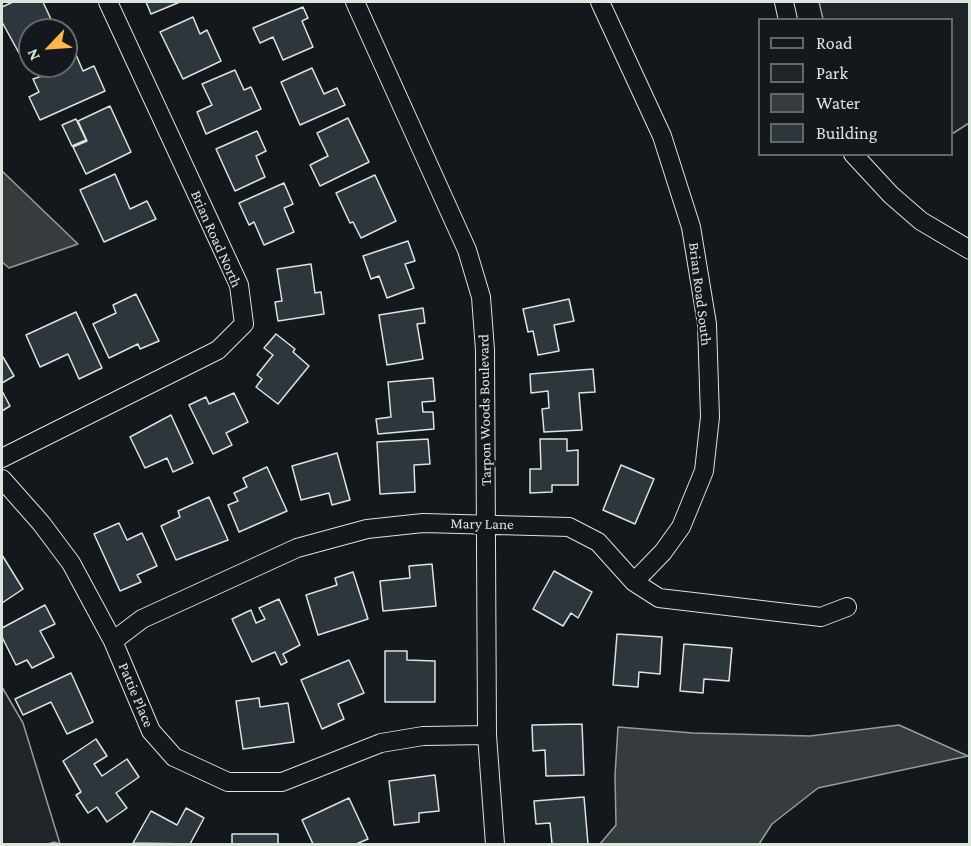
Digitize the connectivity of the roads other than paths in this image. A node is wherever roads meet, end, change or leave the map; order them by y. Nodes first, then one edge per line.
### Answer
1 (108, 2) edge
2 (356, 2) edge
3 (600, 2) edge
4 (784, 2) edge
5 (788, 18) edge
6 (855, 156) edge
7 (969, 250) edge
8 (2, 458) edge
9 (2, 479) edge
10 (488, 524) junction
11 (634, 582) junction
12 (847, 607) dead end
13 (113, 641) junction
14 (487, 735) junction
15 (495, 844) edge

1 - 8 street, Brian Road North
2 - 10 street, Tarpon Woods Boulevard
3 - 11 street, Brian Road South
4 - 5 street
6 - 7 street
9 - 13 street, Pattie Place
10 - 11 street, Mary Lane
10 - 13 street, Mary Lane
10 - 14 street, Tarpon Woods Boulevard
11 - 12 street, Mary Lane
13 - 14 street, Pattie Place
14 - 15 street, Tarpon Woods Boulevard

